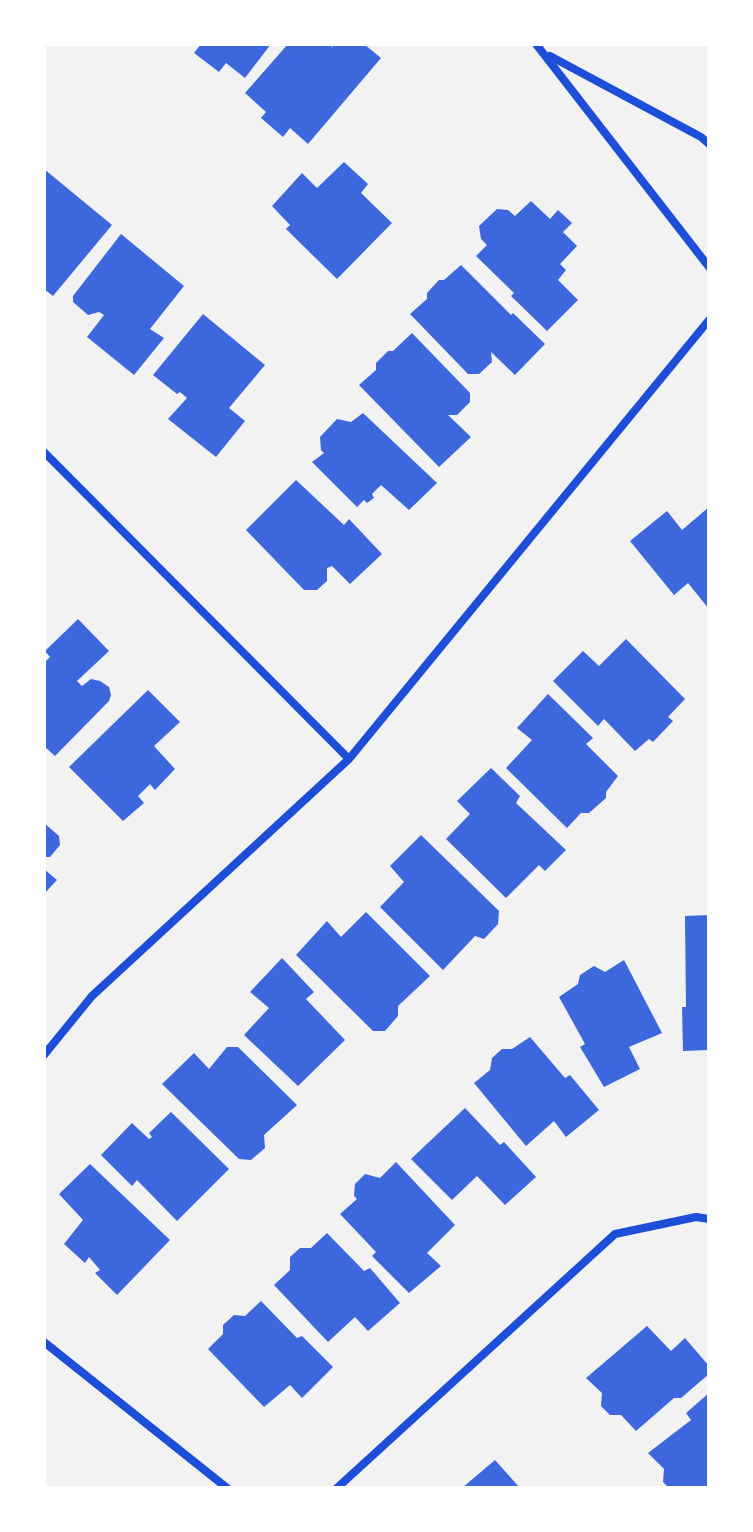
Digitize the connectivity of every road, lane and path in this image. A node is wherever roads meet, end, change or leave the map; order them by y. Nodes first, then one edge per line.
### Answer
1 (536, 44) edge
2 (546, 54) junction
3 (709, 144) edge
4 (709, 267) edge
5 (709, 320) edge
6 (44, 452) edge
7 (349, 759) junction
8 (44, 1055) edge
9 (709, 1219) edge
10 (44, 1342) edge
11 (227, 1488) edge
12 (337, 1488) edge

1 - 2 street
2 - 3 street
2 - 4 street
5 - 7 street
6 - 7 street
7 - 8 street
9 - 12 street
10 - 11 street

